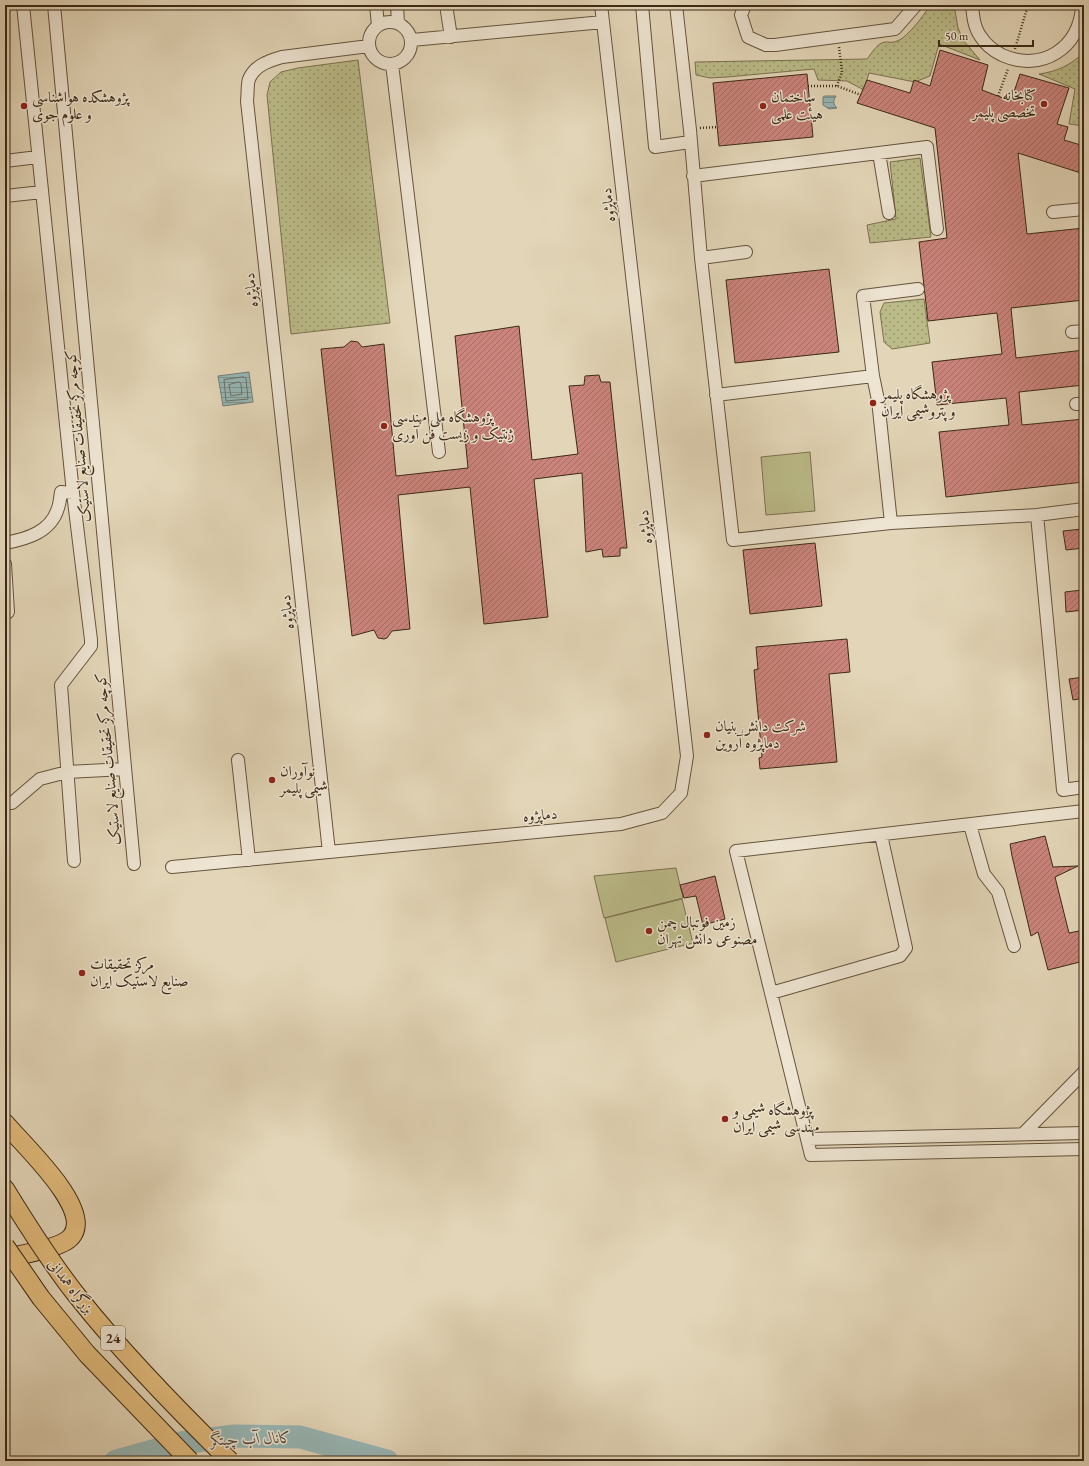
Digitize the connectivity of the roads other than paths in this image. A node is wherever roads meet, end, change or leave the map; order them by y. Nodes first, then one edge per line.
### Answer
1 (23, 5) edge
2 (54, 5) edge
3 (376, 5) edge
4 (397, 5) edge
5 (446, 5) edge
6 (601, 5) edge
7 (642, 5) edge
8 (676, 5) edge
9 (745, 5) edge
10 (916, 5) edge
11 (972, 5) edge
12 (1082, 5) edge
13 (398, 22) junction
14 (603, 22) junction
15 (378, 25) junction
16 (451, 37) junction
17 (412, 40) junction
18 (369, 46) junction
19 (392, 64) junction
20 (690, 142) junction
21 (879, 153) junction
22 (38, 157) junction
23 (5, 161) edge
24 (693, 176) junction
25 (42, 192) junction
26 (5, 196) edge
27 (1084, 209) edge
28 (1053, 212) dead end
29 (889, 213) dead end
30 (937, 229) dead end
31 (746, 252) dead end
32 (701, 258) junction
33 (918, 289) dead end
34 (873, 376) junction
35 (716, 395) junction
36 (439, 452) dead end
37 (73, 493) junction
38 (1084, 510) edge
39 (1037, 515) junction
40 (891, 523) junction
41 (5, 543) edge
42 (5, 564) edge
43 (8, 612) dead end
44 (238, 760) dead end
45 (125, 769) junction
46 (67, 772) junction
47 (1084, 786) edge
48 (5, 802) edge
49 (1084, 812) edge
50 (970, 825) junction
51 (881, 835) junction
52 (329, 852) junction
53 (74, 860) dead end
54 (249, 860) junction
55 (134, 864) dead end
56 (172, 867) dead end
57 (1014, 946) dead end
58 (771, 993) junction
59 (1084, 1072) edge
60 (5, 1123) edge
61 (1084, 1133) edge
62 (1023, 1134) junction
63 (808, 1139) junction
64 (1084, 1149) edge
65 (9, 1196) edge
66 (5, 1246) edge
67 (5, 1258) edge
68 (190, 1461) edge
69 (230, 1461) edge

1 - 22 street
2 - 45 street, کوچه مرکز تحقیقات صنایع لاستیک
3 - 15 street
4 - 13 street
5 - 16 street
6 - 14 street, دماپژوه
7 - 20 street
8 - 20 street
9 - 10 street
11 - 12 street
13 - 15 street
13 - 17 street
14 - 16 street
14 - 52 street, دماپژوه
15 - 18 street
16 - 17 street
17 - 19 street
18 - 19 street
18 - 52 street, دماپژوه
19 - 36 street
20 - 24 street
21 - 24 street
21 - 29 street
21 - 30 street
22 - 23 street
22 - 25 street
24 - 32 street
25 - 26 street
25 - 37 street
27 - 28 street
31 - 32 street
32 - 35 street
33 - 34 street
34 - 35 street
34 - 40 street
35 - 40 street
37 - 41 street
37 - 46 street
38 - 39 street
39 - 40 street
39 - 47 street
42 - 43 street
44 - 54 street
45 - 46 street
45 - 55 street, کوچه مرکز تحقیقات صنایع لاستیک
46 - 48 street
46 - 53 street
49 - 50 street
50 - 51 street
50 - 57 street
51 - 58 street
51 - 58 street
52 - 54 street
54 - 56 street
58 - 63 street
59 - 62 street
60 - 67 highway
61 - 62 street
62 - 63 street
63 - 64 street
65 - 69 highway, بزرگراه همدانی / 24, bridge
66 - 68 highway, بزرگراه همدانی / 24, bridge

